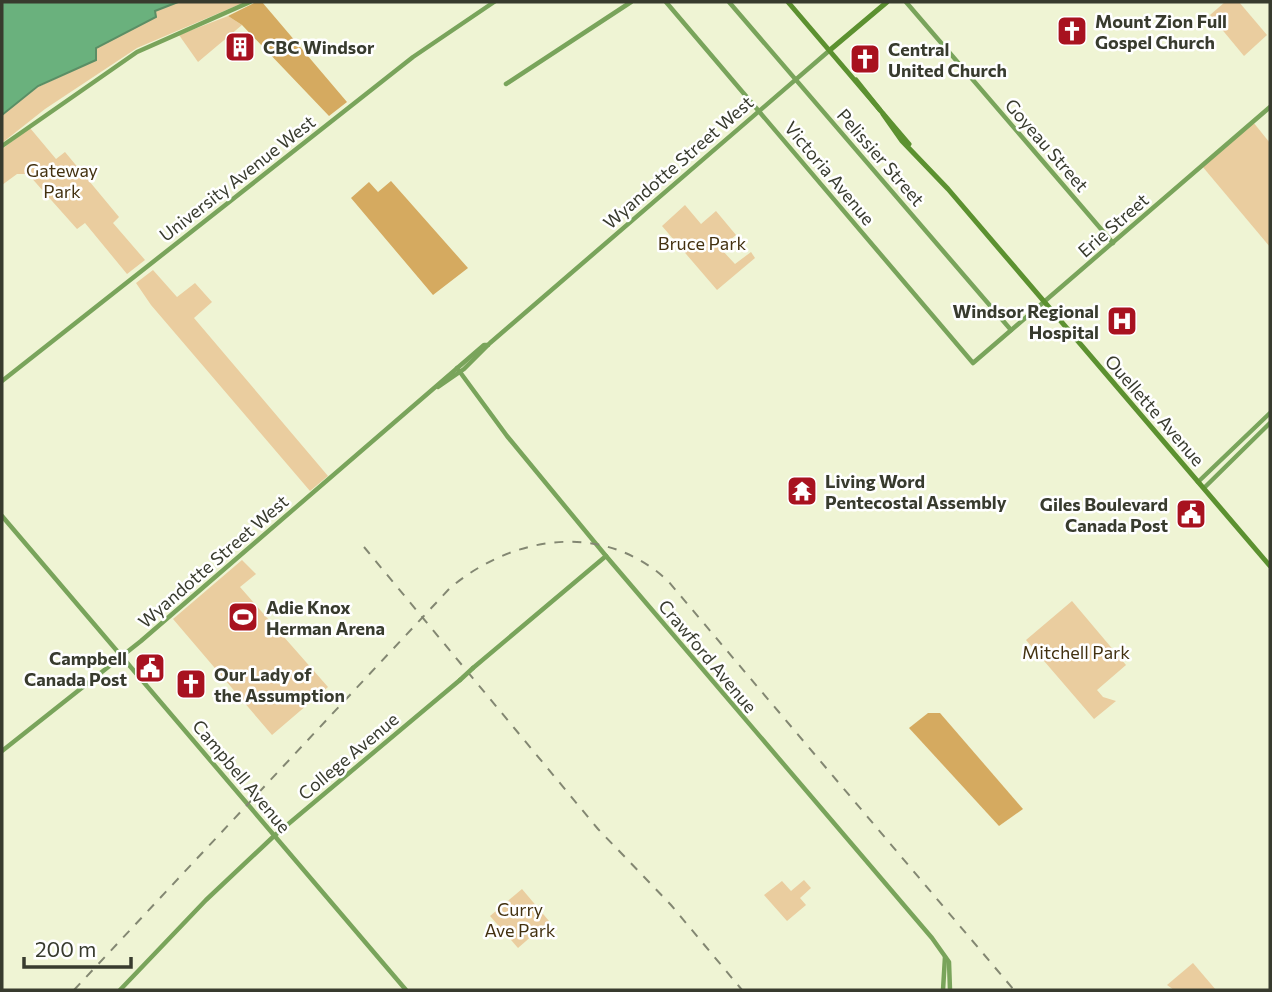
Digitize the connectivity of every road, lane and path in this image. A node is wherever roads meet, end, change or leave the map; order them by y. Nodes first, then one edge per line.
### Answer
1 (250, 2) edge
2 (494, 2) edge
3 (631, 2) edge
4 (666, 2) edge
5 (729, 2) edge
6 (788, 2) edge
7 (887, 2) edge
8 (906, 2) edge
9 (830, 50) junction
10 (796, 79) junction
11 (506, 84) dead end
12 (1270, 107) edge
13 (759, 111) junction
14 (2, 146) edge
15 (1112, 243) junction
16 (1045, 302) junction
17 (1011, 330) junction
18 (973, 363) joint
19 (459, 370) junction
20 (2, 381) edge
21 (1270, 413) edge
22 (1270, 423) edge
23 (1198, 482) junction
24 (1204, 488) junction
25 (2, 516) edge
26 (606, 556) junction
27 (1270, 566) edge
28 (122, 656) junction
29 (2, 751) edge
30 (274, 836) junction
31 (944, 956) junction
32 (120, 990) edge
33 (405, 990) edge
34 (943, 990) edge
35 (950, 990) edge

1 - 14 street
2 - 20 street, University Avenue West
3 - 11 street
4 - 13 street, Victoria Avenue
5 - 10 street, Pelissier Street
6 - 9 main road, Ouellette Avenue
7 - 9 main road, Wyandotte Street West
8 - 15 street, Goyeau Street
9 - 10 street, Wyandotte Street West
9 - 16 main road, Ouellette Avenue
10 - 13 street, Wyandotte Street West
10 - 17 street, Pelissier Street
12 - 15 street, Erie Street
13 - 18 street, Victoria Avenue
13 - 19 street, Wyandotte Street West
15 - 16 street, Erie Street
16 - 17 street, Erie Street
16 - 23 main road, Ouellette Avenue
17 - 18 street, Erie Street
19 - 26 street, Crawford Avenue
19 - 28 street, Wyandotte Street West
21 - 23 street
22 - 24 street
23 - 24 main road, Ouellette Avenue
24 - 27 main road, Ouellette Avenue
25 - 28 street, Campbell Avenue
26 - 30 street, College Avenue, bridge
26 - 31 street, Crawford Avenue
28 - 29 street, Wyandotte Street West
28 - 30 street, Campbell Avenue
30 - 32 street, College Avenue
30 - 33 street, Campbell Avenue
31 - 34 street
31 - 35 street, Crawford Avenue

